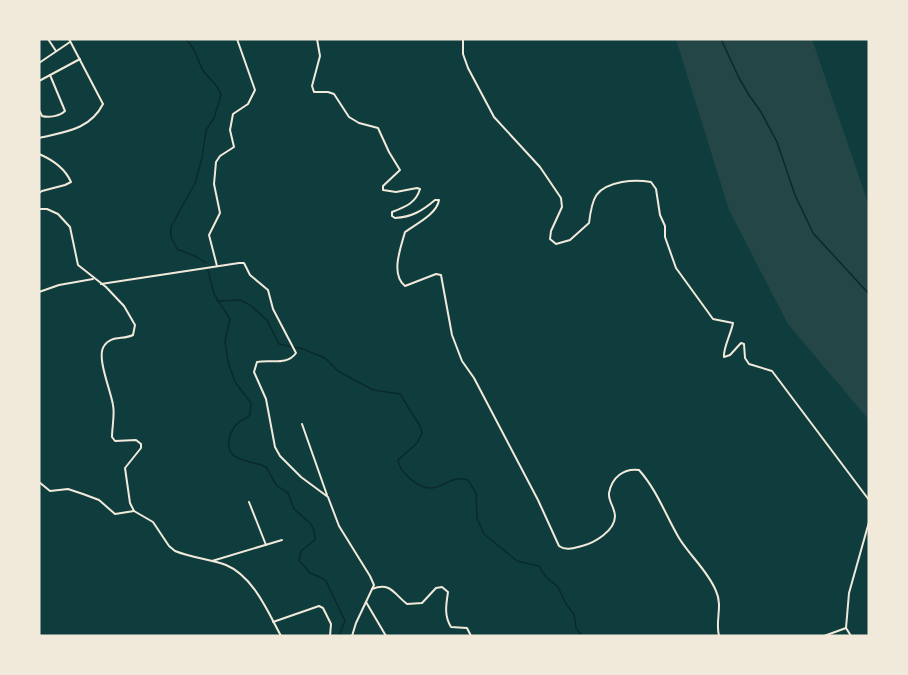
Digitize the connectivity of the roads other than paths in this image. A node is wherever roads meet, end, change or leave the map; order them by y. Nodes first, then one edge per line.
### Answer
1 (48, 39) edge
2 (237, 39) edge
3 (317, 39) edge
4 (463, 39) edge
5 (70, 40) edge
6 (56, 51) junction
7 (80, 59) junction
8 (39, 63) edge
9 (50, 75) junction
10 (39, 81) edge
11 (39, 110) edge
12 (39, 138) edge
13 (39, 154) edge
14 (39, 193) edge
15 (39, 209) edge
16 (217, 266) junction
17 (93, 279) junction
18 (101, 284) junction
19 (39, 292) edge
20 (302, 424) dead end
21 (39, 482) edge
22 (328, 497) junction
23 (869, 500) edge
24 (249, 502) dead end
25 (134, 511) junction
26 (869, 522) edge
27 (282, 540) dead end
28 (266, 545) junction
29 (209, 561) junction
30 (372, 589) junction
31 (366, 601) junction
32 (273, 622) junction
33 (846, 628) junction
34 (280, 636) edge
35 (330, 636) edge
36 (352, 636) edge
37 (386, 636) edge
38 (471, 636) edge
39 (719, 636) edge
40 (824, 636) edge
41 (851, 636) edge

1 - 6 street
2 - 16 street
3 - 39 street
4 - 23 street
5 - 6 street
5 - 7 street
6 - 8 street
7 - 9 street
7 - 12 street
9 - 10 street
9 - 11 street
13 - 14 street
15 - 17 street
16 - 18 street
16 - 22 street
17 - 18 street
17 - 19 street
18 - 25 street
20 - 22 street
21 - 25 street
22 - 30 street
24 - 28 street
25 - 29 street
26 - 33 street
27 - 28 street
28 - 29 street
29 - 32 street
30 - 31 street
30 - 38 street
31 - 36 street
31 - 37 street
32 - 34 street
32 - 35 street
33 - 40 street
33 - 41 street

